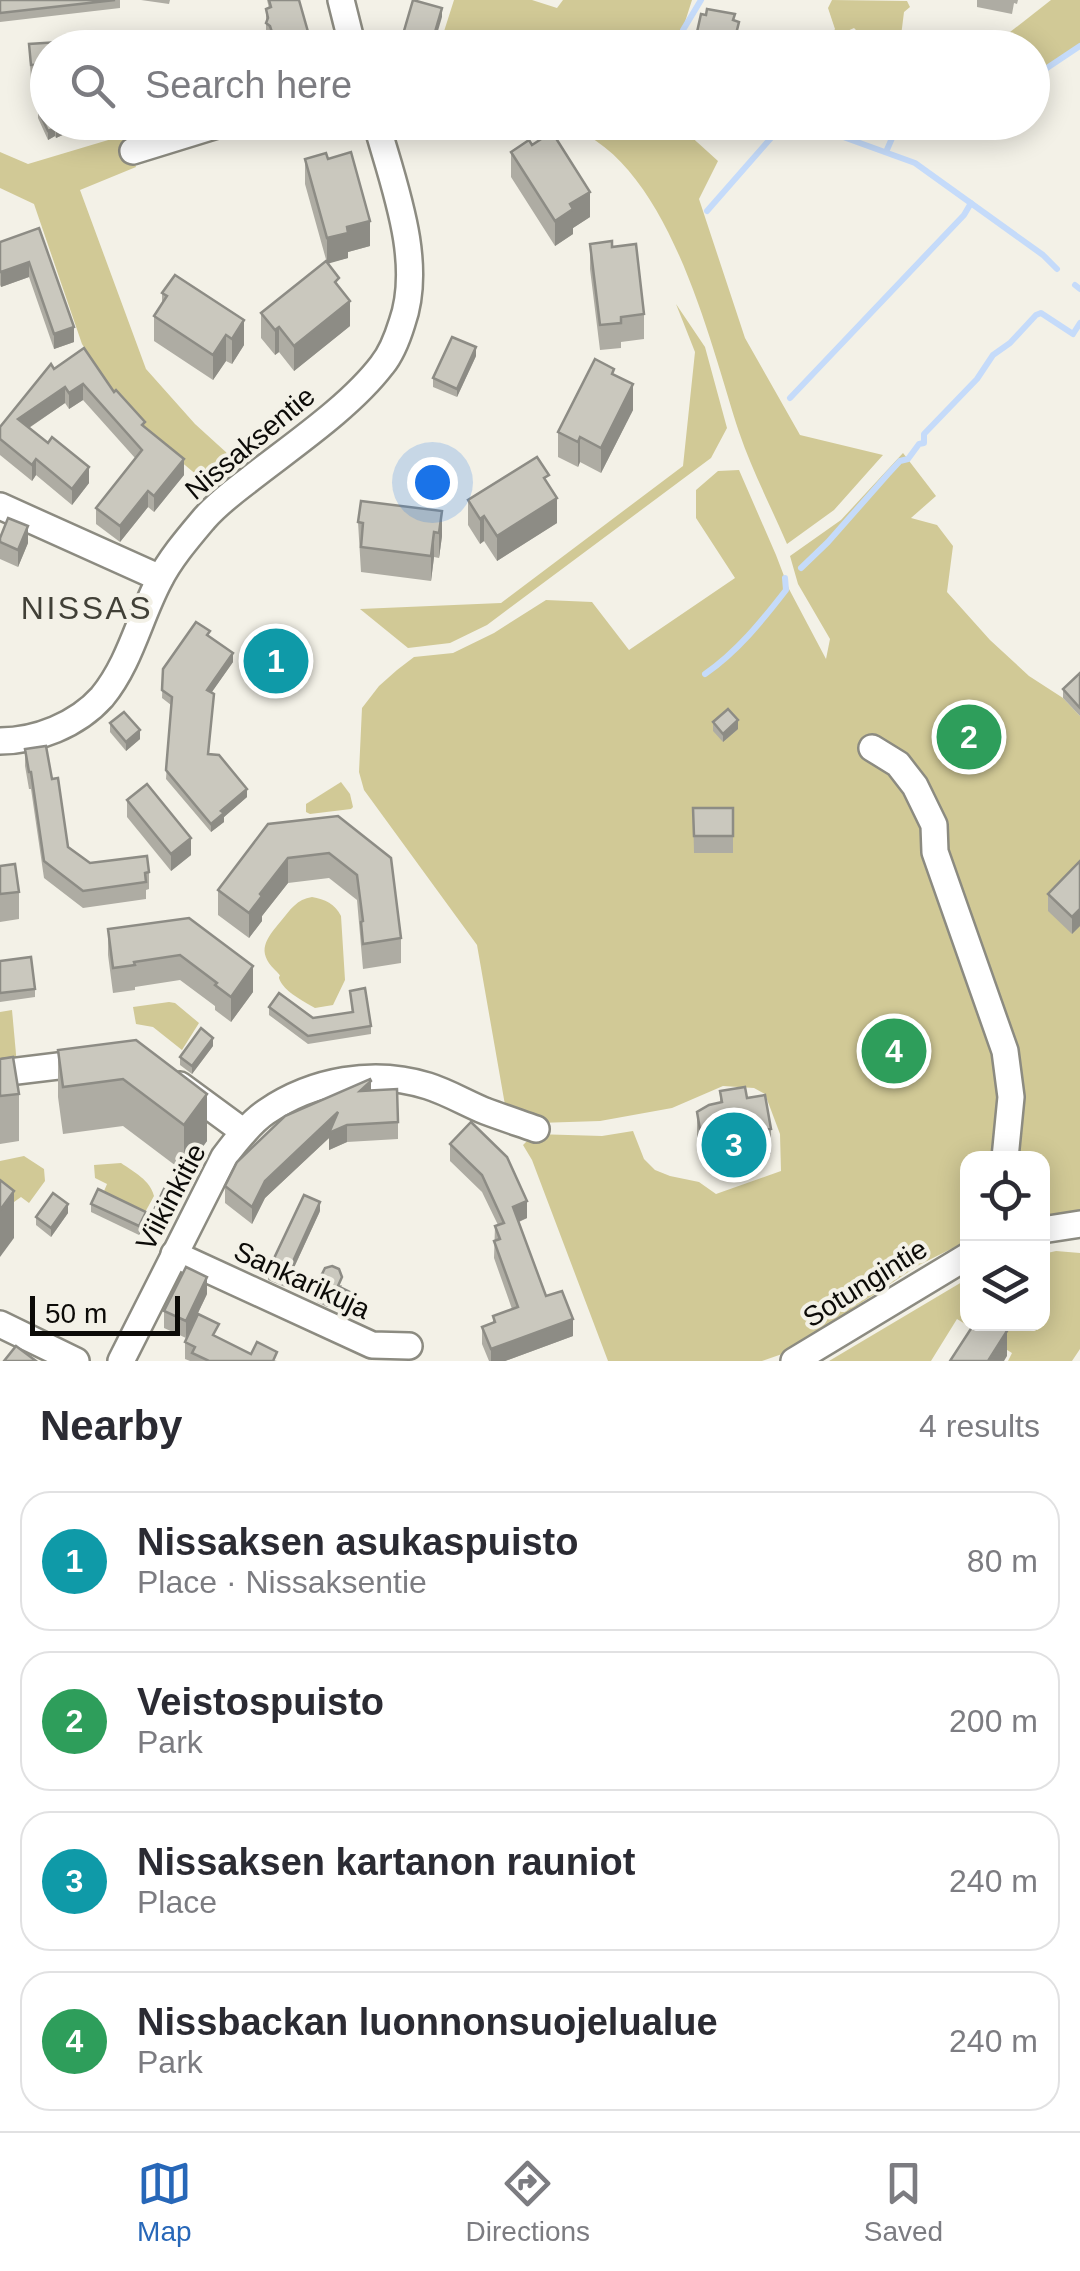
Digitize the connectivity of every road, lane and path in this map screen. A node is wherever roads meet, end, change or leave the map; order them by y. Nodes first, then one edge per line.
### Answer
1 (341, 0) edge
2 (348, 30) edge
3 (169, 140) edge
4 (381, 140) edge
5 (133, 151) dead end
6 (0, 506) edge
7 (160, 578) junction
8 (0, 741) edge
9 (872, 748) dead end
10 (114, 1061) edge
11 (160, 1070) edge
12 (0, 1073) edge
13 (536, 1128) dead end
14 (244, 1132) junction
15 (1006, 1151) edge
16 (1080, 1224) edge
17 (1050, 1229) edge
18 (174, 1254) junction
19 (960, 1261) edge
20 (0, 1324) edge
21 (408, 1346) dead end
22 (76, 1361) edge
23 (121, 1361) edge
24 (794, 1361) edge

1 - 2 street
3 - 5 street
4 - 7 street, Nissaksentie
6 - 7 street
7 - 8 street, Nissaksentie
9 - 15 street
10 - 12 street
11 - 14 street
13 - 14 street, Viikinkitie
14 - 18 street, Viikinkitie
16 - 17 street
18 - 21 street, Sankarikuja
18 - 23 street, Viikinkitie
19 - 24 street, Sotungintie
20 - 22 street

